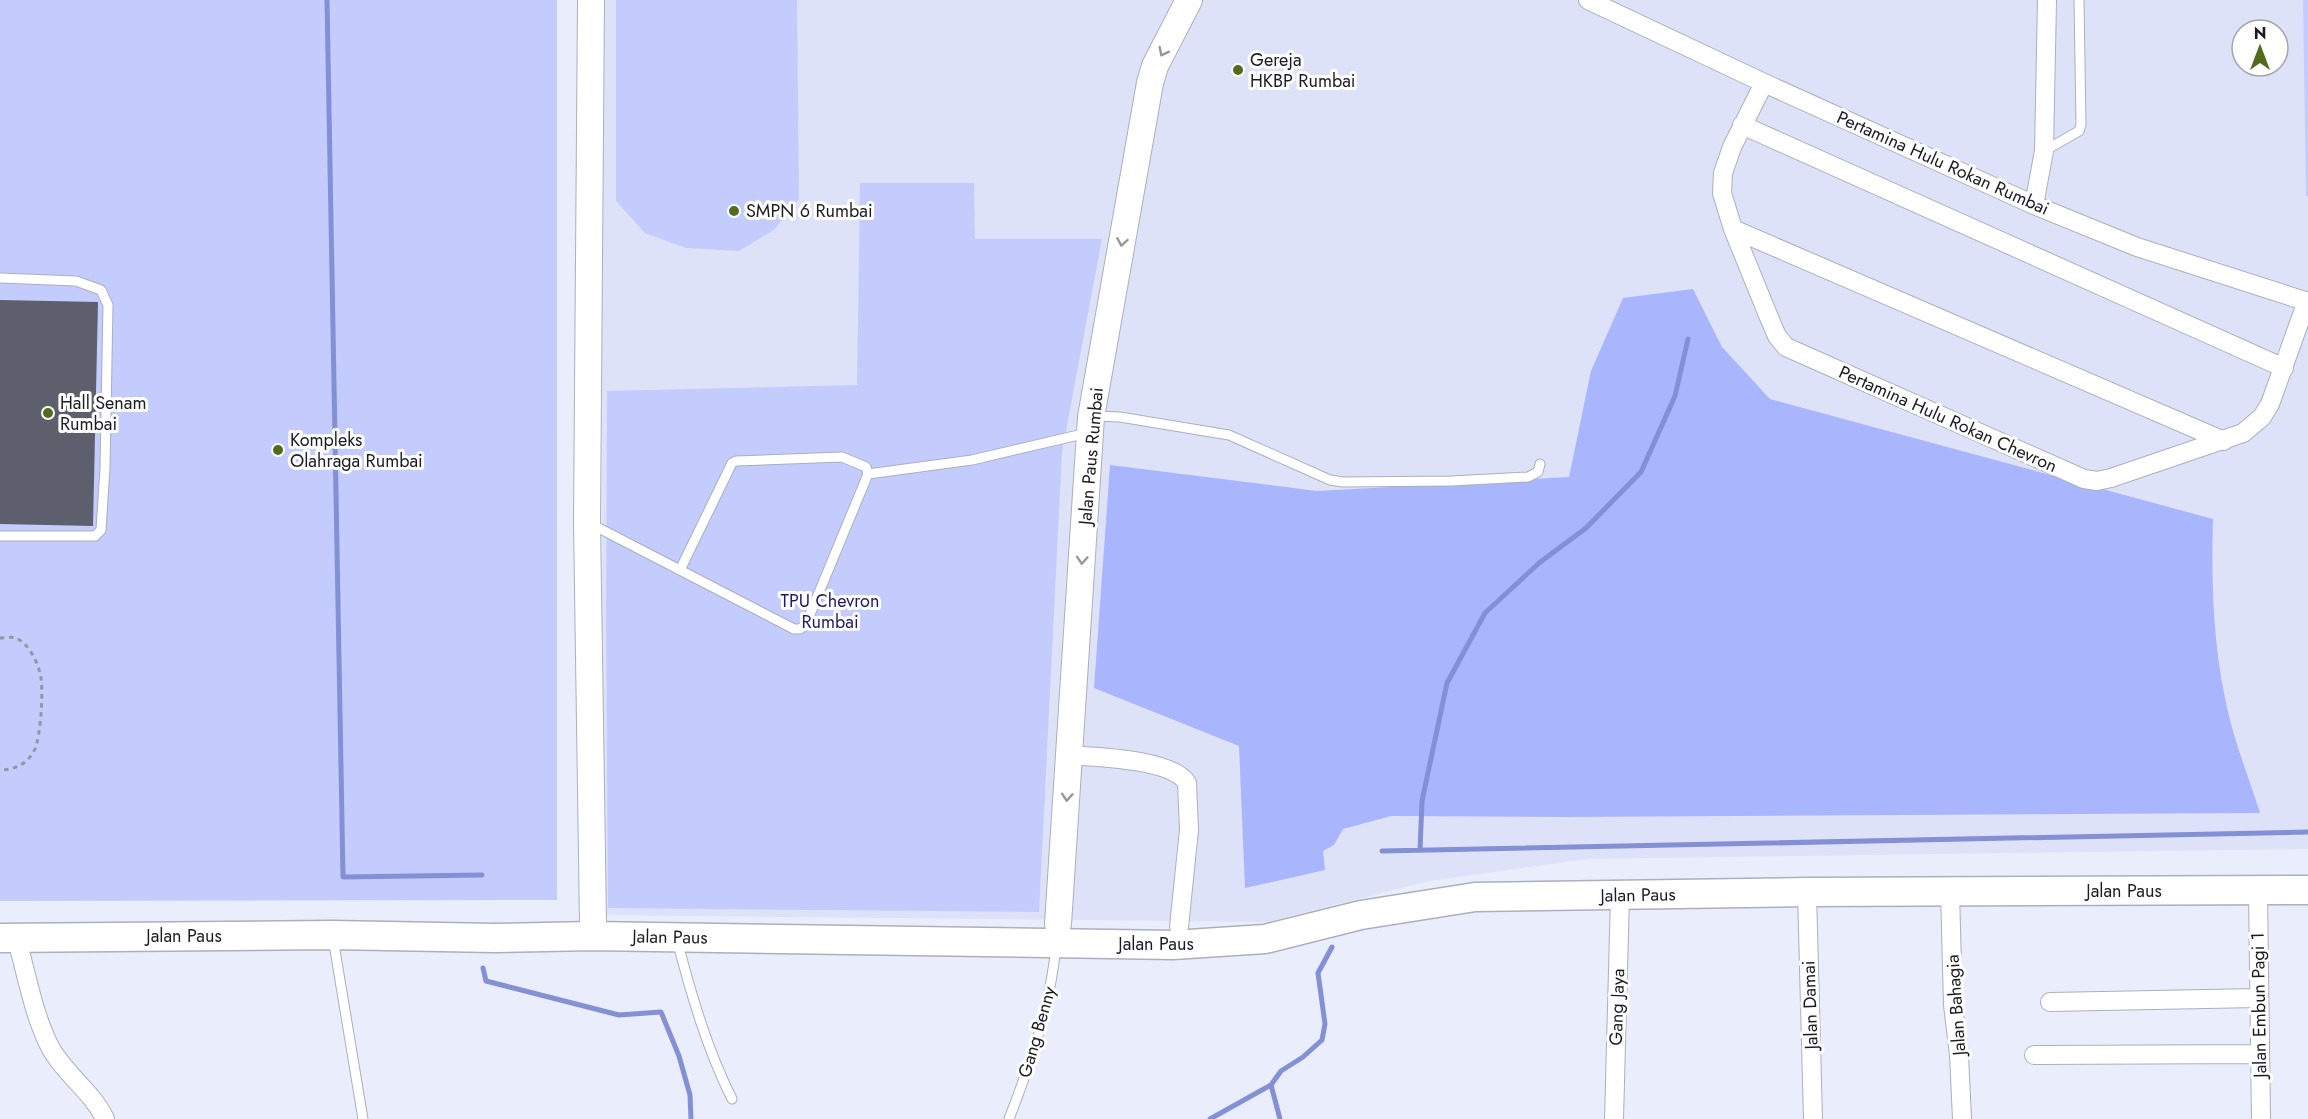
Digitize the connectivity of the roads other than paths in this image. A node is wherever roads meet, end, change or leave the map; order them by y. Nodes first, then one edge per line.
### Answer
1 (591, 0) edge
2 (1189, 0) edge
3 (1588, 0) edge
4 (2047, 0) edge
5 (2079, 0) edge
6 (1764, 83) junction
7 (1742, 125) junction
8 (2044, 151) junction
9 (2034, 205) junction
10 (1733, 229) junction
11 (0, 278) edge
12 (2307, 301) edge
13 (2284, 369) junction
14 (1091, 424) junction
15 (2224, 441) junction
16 (1540, 464) dead end
17 (868, 474) junction
18 (587, 522) junction
19 (0, 536) edge
20 (680, 570) junction
21 (1070, 755) junction
22 (2308, 873) edge
23 (2308, 890) edge
24 (1950, 891) junction
25 (2258, 891) junction
26 (1806, 892) junction
27 (1620, 896) junction
28 (1179, 927) junction
29 (592, 930) junction
30 (5, 933) edge
31 (1057, 934) junction
32 (332, 935) junction
33 (676, 938) junction
34 (2258, 998) junction
35 (2050, 1002) dead end
36 (2260, 1054) junction
37 (2034, 1055) dead end
38 (732, 1099) dead end
39 (105, 1119) edge
40 (363, 1119) edge
41 (1009, 1119) edge
42 (1614, 1119) edge
43 (1813, 1119) edge
44 (1962, 1119) edge
45 (2261, 1119) edge

1 - 18 street
2 -> 14 street, Jalan Paus Rumbai
3 - 6 street, Pertamina Hulu Rokan Rumbai
4 - 8 street
5 - 8 lane
6 - 7 street, Pertamina Hulu Rokan Chevron
6 - 9 street, Pertamina Hulu Rokan Rumbai
7 - 10 street, Pertamina Hulu Rokan Chevron
7 - 13 street
8 - 9 street
9 - 12 street, Pertamina Hulu Rokan Rumbai
10 - 15 street
10 - 15 street, Pertamina Hulu Rokan Chevron
11 - 19 lane
12 - 13 street, Pertamina Hulu Rokan Chevron
13 - 15 street, Pertamina Hulu Rokan Chevron
14 - 16 lane
14 - 17 lane
14 -> 21 street, Jalan Paus Rumbai
17 - 20 lane
17 - 20 lane
18 - 20 lane
18 - 29 street
21 - 28 street
21 -> 31 street, Jalan Paus Rumbai
22 - 28 main road, Jalan Paus
23 - 25 main road, Jalan Paus
24 - 25 main road, Jalan Paus
24 - 26 main road, Jalan Paus
24 - 44 street, Jalan Bahagia
25 - 34 street, Jalan Embun Pagi 1
26 - 27 main road, Jalan Paus
26 - 43 street, Jalan Damai
27 - 31 main road, Jalan Paus
27 - 42 street, Gang Jaya
28 - 31 main road, Jalan Paus
29 - 30 main road, Jalan Paus
29 - 31 main road, Jalan Paus
29 - 32 main road, Jalan Paus
29 - 33 main road, Jalan Paus
30 - 32 main road, Jalan Paus
30 - 39 street
31 - 33 main road, Jalan Paus
31 - 41 lane, Gang Benny
32 - 40 lane
33 - 38 lane
34 - 35 street
34 - 36 street, Jalan Embun Pagi 1
36 - 37 street
36 - 45 street, Jalan Embun Pagi 1

